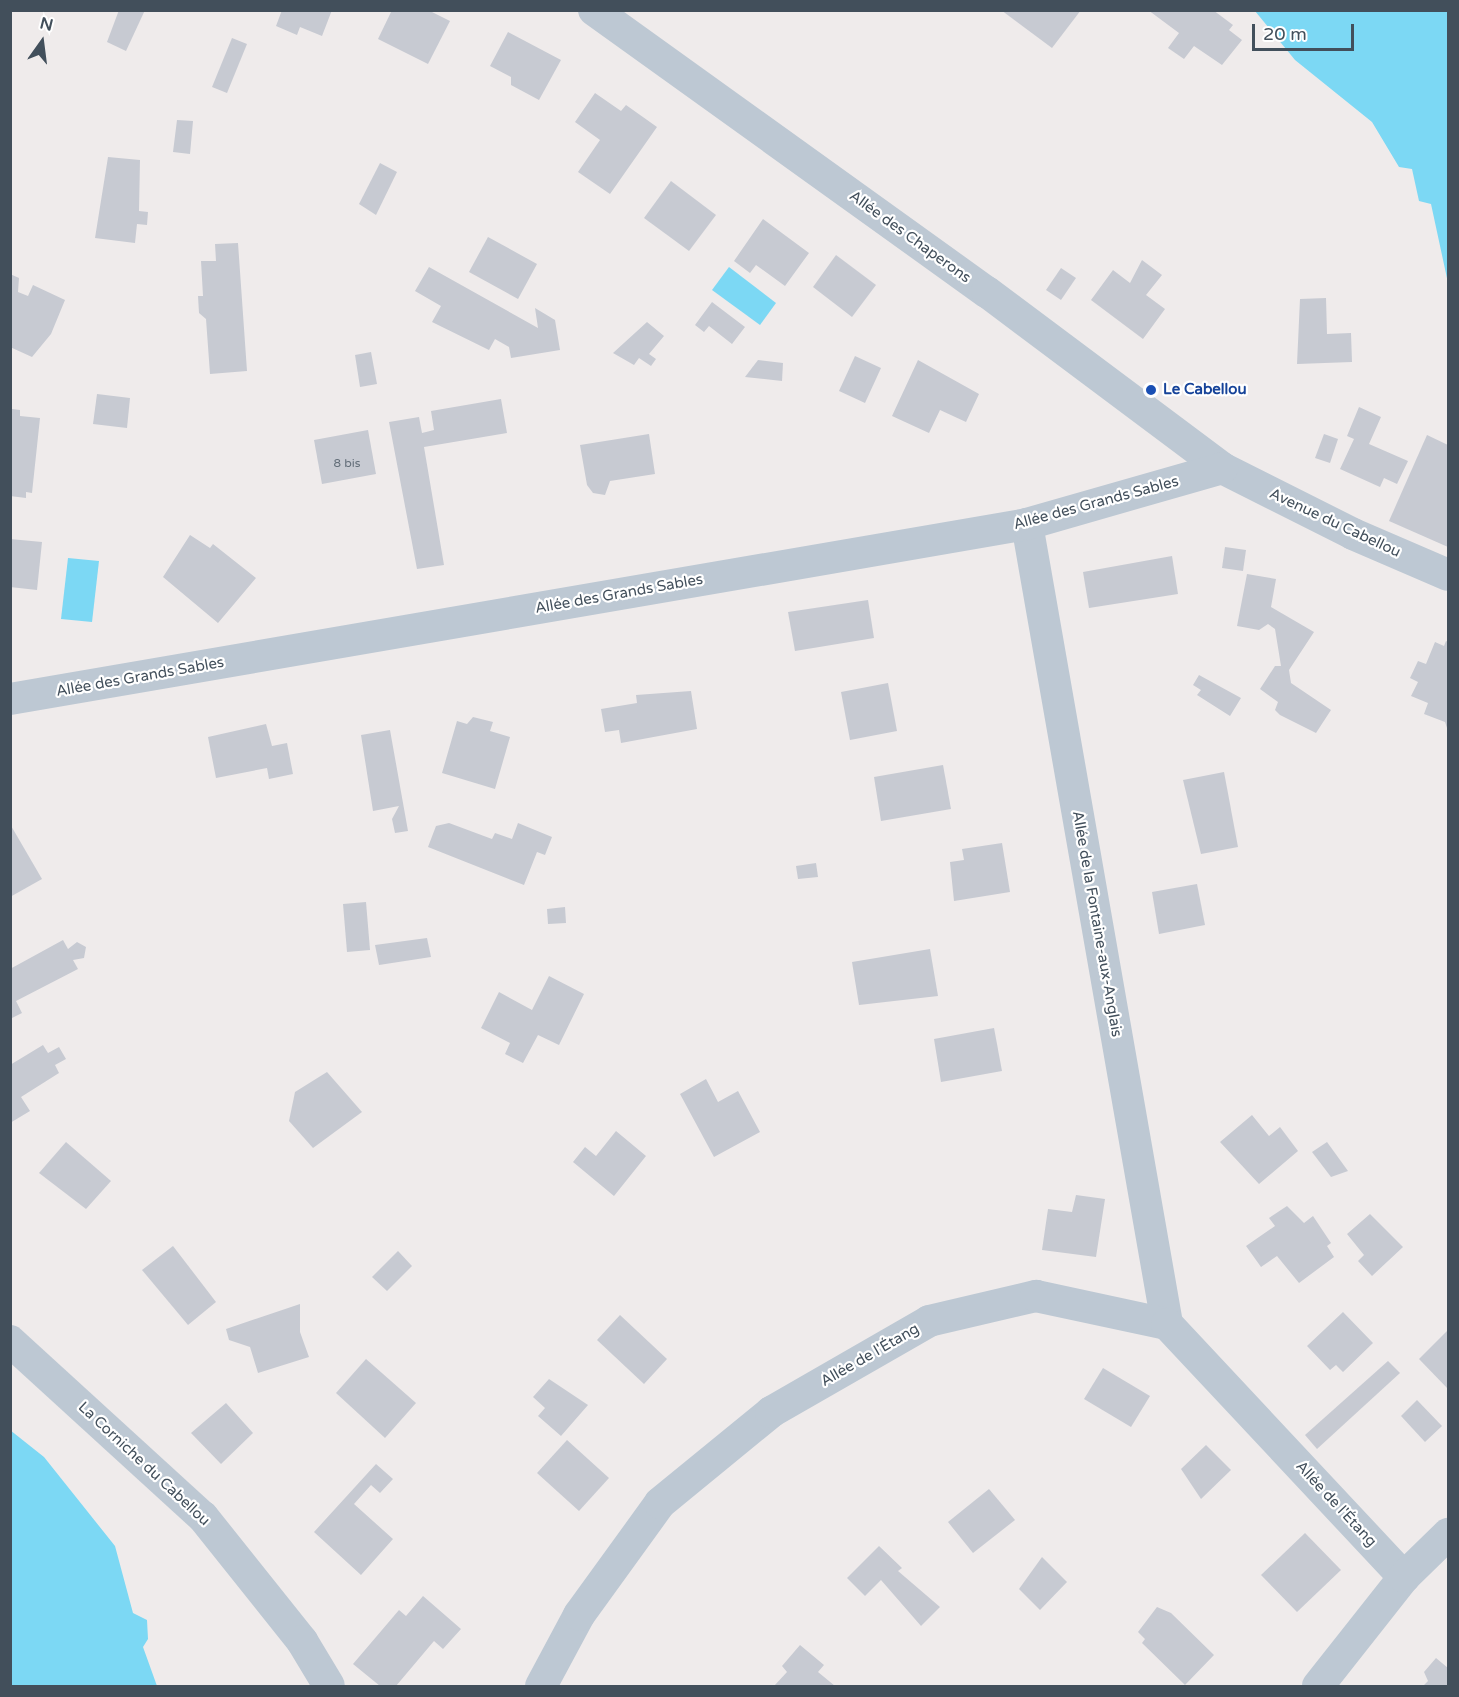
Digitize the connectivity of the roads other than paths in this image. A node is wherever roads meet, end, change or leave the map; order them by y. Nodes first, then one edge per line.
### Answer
1 (594, 10) edge
2 (1222, 468) junction
3 (1027, 524) junction
4 (1449, 575) edge
5 (10, 699) edge
6 (1167, 1324) junction
7 (10, 1341) edge
8 (1449, 1534) edge
9 (1404, 1577) junction
10 (329, 1686) edge
11 (541, 1686) edge
12 (1318, 1686) edge

1 - 2 street, Allée des Chaperons
2 - 3 street, Allée des Grands Sables
2 - 4 street, Avenue du Cabellou
3 - 5 street, Allée des Grands Sables
3 - 6 street, Allée de la Fontaine-aux-Anglais
6 - 9 street, Allée de l'Étang
6 - 11 street, Allée de l'Étang
7 - 10 street, La Corniche du Cabellou
8 - 9 street
9 - 12 street

